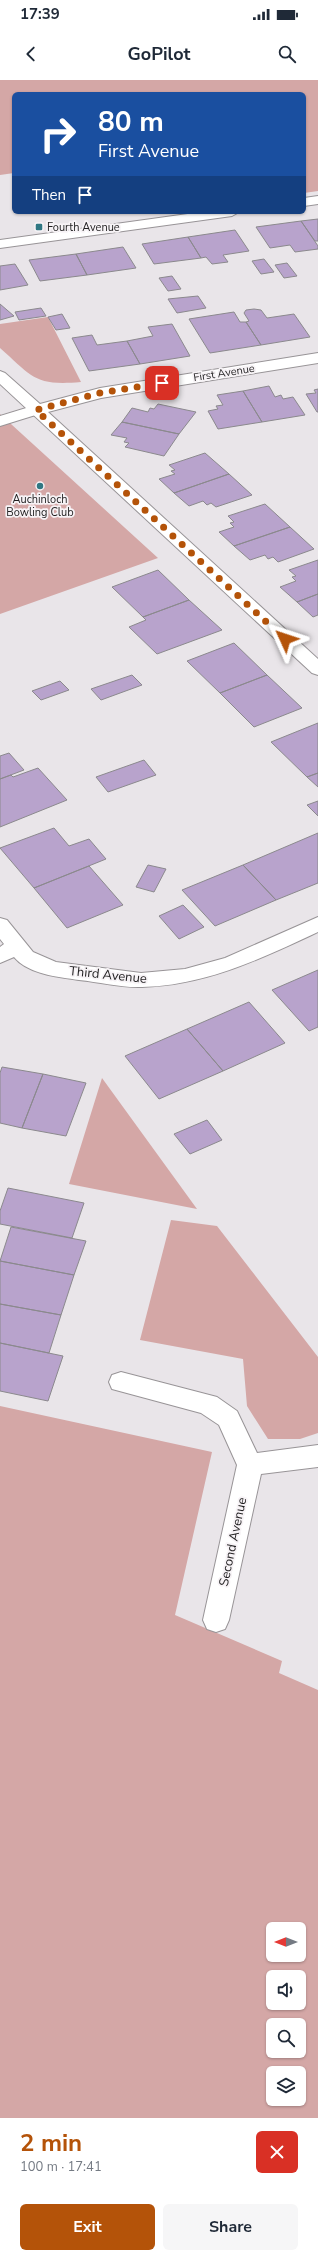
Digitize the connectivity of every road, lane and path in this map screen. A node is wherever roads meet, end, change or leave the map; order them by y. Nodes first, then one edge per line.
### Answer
1 (318, 200) edge
2 (306, 202) edge
3 (218, 214) edge
4 (0, 244) edge
5 (318, 358) edge
6 (0, 376) edge
7 (36, 410) junction
8 (0, 421) edge
9 (318, 669) edge
10 (318, 924) edge
11 (0, 925) edge
12 (8, 951) edge
13 (121, 1382) dead end
14 (318, 1456) edge
15 (250, 1465) junction
16 (216, 1620) dead end

1 - 2 street
3 - 4 street
5 - 7 street, First Avenue
6 - 7 street
7 - 8 street, First Avenue
7 - 9 street
10 - 12 street, Third Avenue
11 - 12 street, Third Avenue
13 - 15 street
14 - 15 street
15 - 16 street, Second Avenue

